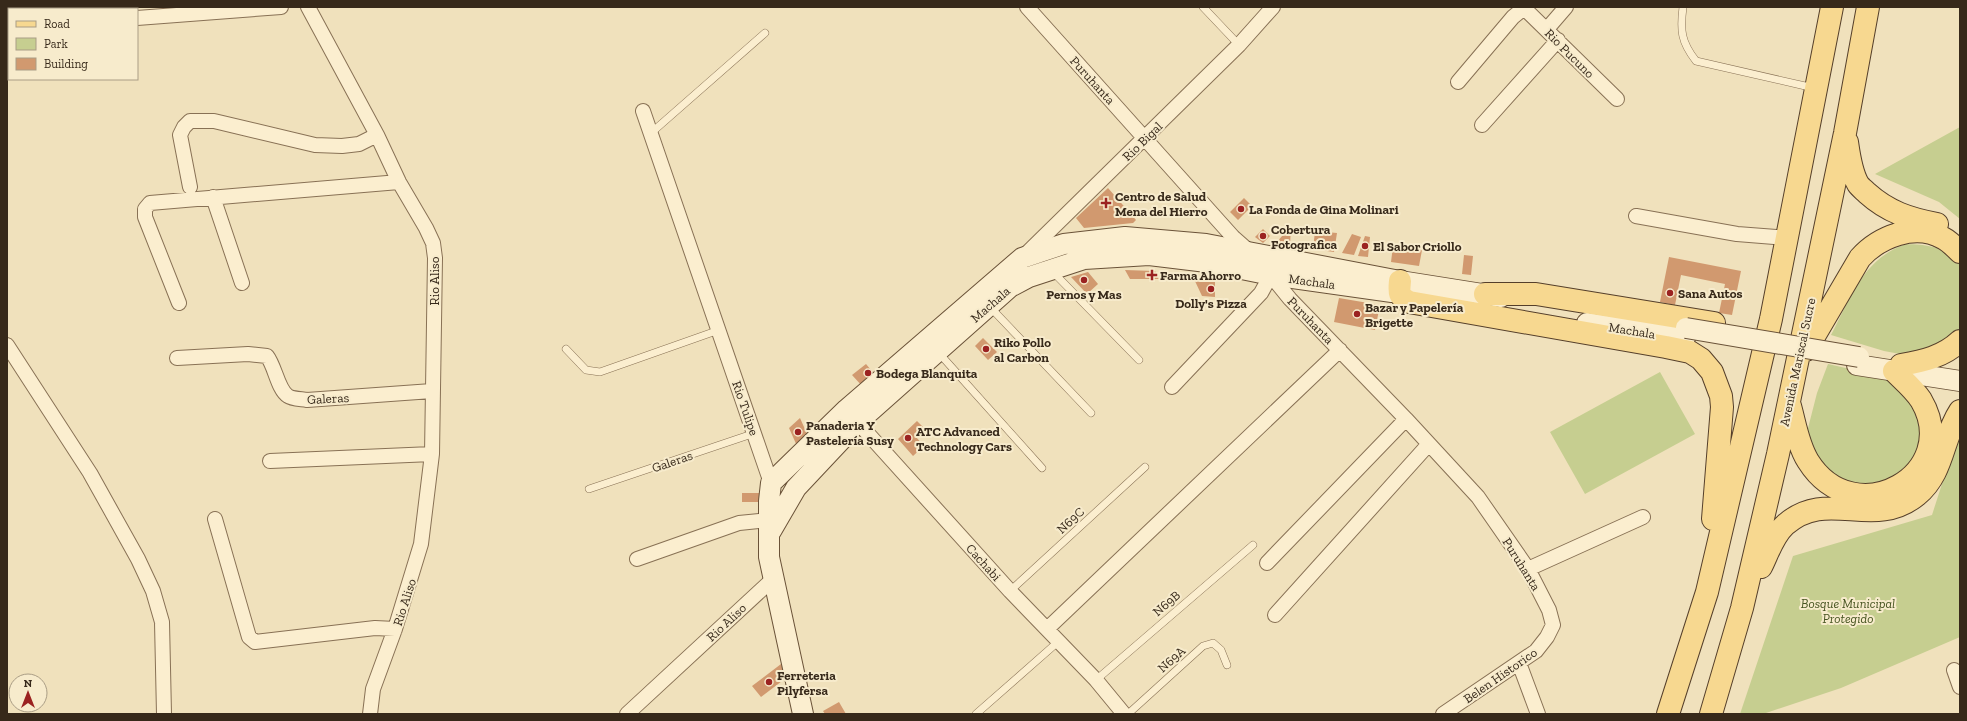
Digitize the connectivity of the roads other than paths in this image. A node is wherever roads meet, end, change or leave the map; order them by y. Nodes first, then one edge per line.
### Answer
1 (281, 7) edge
2 (308, 7) edge
3 (1027, 7) edge
4 (1203, 7) edge
5 (1273, 7) edge
6 (1524, 7) edge
7 (1566, 7) edge
8 (1683, 7) edge
9 (1832, 7) edge
10 (1868, 7) edge
11 (138, 18) edge
12 (1547, 29) junction
13 (765, 33) dead end
14 (1558, 40) junction
15 (1239, 46) junction
16 (1458, 82) dead end
17 (1816, 89) junction
18 (1617, 99) dead end
19 (643, 111) dead end
20 (1482, 125) dead end
21 (651, 133) junction
22 (1845, 133) junction
23 (377, 135) junction
24 (1146, 138) junction
25 (399, 182) junction
26 (190, 188) dead end
27 (213, 197) junction
28 (1636, 216) dead end
29 (1960, 233) edge
30 (1788, 238) junction
31 (1250, 252) junction
32 (1960, 252) edge
33 (1022, 258) junction
34 (1050, 270) junction
35 (1271, 275) junction
36 (1029, 277) junction
37 (242, 283) dead end
38 (1399, 287) junction
39 (1485, 294) junction
40 (179, 303) dead end
41 (989, 305) junction
42 (1771, 319) junction
43 (719, 330) junction
44 (1685, 333) junction
45 (1960, 341) edge
46 (7, 345) edge
47 (566, 348) dead end
48 (1340, 350) junction
49 (937, 351) junction
50 (177, 358) dead end
51 (1139, 360) dead end
52 (1797, 367) junction
53 (1897, 368) junction
54 (1960, 376) edge
55 (1960, 381) edge
56 (1172, 387) dead end
57 (432, 391) junction
58 (1789, 402) junction
59 (1960, 411) edge
60 (1091, 413) dead end
61 (852, 415) junction
62 (1406, 419) junction
63 (755, 433) junction
64 (1428, 444) junction
65 (432, 454) junction
66 (270, 462) dead end
67 (1145, 467) dead end
68 (1042, 468) dead end
69 (771, 483) junction
70 (589, 489) dead end
71 (1643, 517) dead end
72 (215, 519) dead end
73 (770, 526) junction
74 (1253, 545) dead end
75 (637, 559) dead end
76 (1267, 563) dead end
77 (1528, 569) junction
78 (773, 579) junction
79 (1010, 591) junction
80 (1707, 592) junction
81 (1742, 608) junction
82 (1275, 615) dead end
83 (395, 629) junction
84 (1048, 629) junction
85 (1551, 630) joint
86 (1059, 641) junction
87 (1519, 663) junction
88 (1227, 665) dead end
89 (1954, 670) dead end
90 (1096, 680) junction
91 (1960, 688) edge
92 (164, 714) edge
93 (370, 714) edge
94 (626, 714) edge
95 (803, 714) edge
96 (976, 714) edge
97 (1124, 714) edge
98 (1128, 714) edge
99 (1443, 714) edge
100 (1538, 714) edge
101 (1668, 714) edge
102 (1711, 714) edge

1 - 11 street
2 - 23 street, Rio Aliso
3 - 24 street, Puruhanta
4 - 15 lane
5 - 15 street, Rio Bigal
6 - 12 street, Rio Pucuno
6 - 16 street
7 - 12 street
8 - 17 lane
9 - 17 main road
10 - 22 main road, Avenida Mariscal Sucre
12 - 14 street, Rio Pucuno
13 - 21 lane
14 - 18 street, Rio Pucuno
14 - 20 street
15 - 24 street, Rio Bigal
17 - 30 main road
19 - 21 street, Rio Tulipe
21 - 43 street, Rio Tulipe
22 - 29 main road
22 - 52 main road, Avenida Mariscal Sucre
23 - 25 street, Rio Aliso
23 - 26 street
24 - 31 street, Puruhanta
24 - 33 street, Rio Bigal
25 - 27 street
25 - 57 street, Rio Aliso
27 - 37 street
27 - 40 street
28 - 30 street
30 - 42 main road
31 - 33 main road, Machala
31 - 35 street, Puruhanta
31 - 38 main road, Machala
32 - 52 main road
33 - 36 street
33 - 61 main road, Machala
34 - 35 main road, Machala
34 - 36 main road, Machala
34 - 51 lane
35 - 38 main road, Machala
35 - 48 street, Puruhanta
35 - 56 street
36 - 41 main road, Machala
38 - 39 main road, Machala
38 - 44 main road, Machala
38 - 80 main road
39 - 42 main road
39 - 44 main road, Machala
41 - 49 main road, Machala
41 - 60 lane
42 - 80 main road
43 - 47 lane
43 - 63 street, Rio Tulipe
44 - 53 main road, Machala
45 - 53 main road
46 - 92 street
48 - 62 street, Puruhanta
48 - 84 street
49 - 61 main road, Machala
49 - 68 lane
50 - 57 street, Galeras
52 - 58 main road, Avenida Mariscal Sucre
53 - 54 main road, Machala
53 - 55 main road, Machala
53 - 58 main road
57 - 65 street, Rio Aliso
58 - 81 main road, Avenida Mariscal Sucre
59 - 81 main road
61 - 69 main road, Machala
61 - 73 main road, Machala
61 - 79 street, Cachabi
62 - 64 street, Puruhanta
62 - 76 street
63 - 69 street, Rio Tulipe
63 - 70 lane, Galeras
64 - 77 street, Puruhanta
64 - 82 street
65 - 66 street
65 - 83 street, Rio Aliso
67 - 79 lane, N69C
69 - 73 main road, Rio Tulipe
71 - 77 street
72 - 83 street
73 - 75 street
73 - 78 main road, Rio Tulipe
74 - 90 lane, N69B
77 - 85 street, Puruhanta
78 - 94 street, Rio Aliso
78 - 95 main road, Rio Tulipe
79 - 84 street, Cachabi
80 - 101 main road
81 - 102 main road, Avenida Mariscal Sucre
83 - 93 street, Rio Aliso
84 - 86 street, Cachabi
85 - 87 street, Belen Historico
86 - 90 street, Cachabi
86 - 96 lane
87 - 99 street, Belen Historico
87 - 100 street
88 - 98 lane, N69A
89 - 91 street
90 - 97 street, Cachabi

